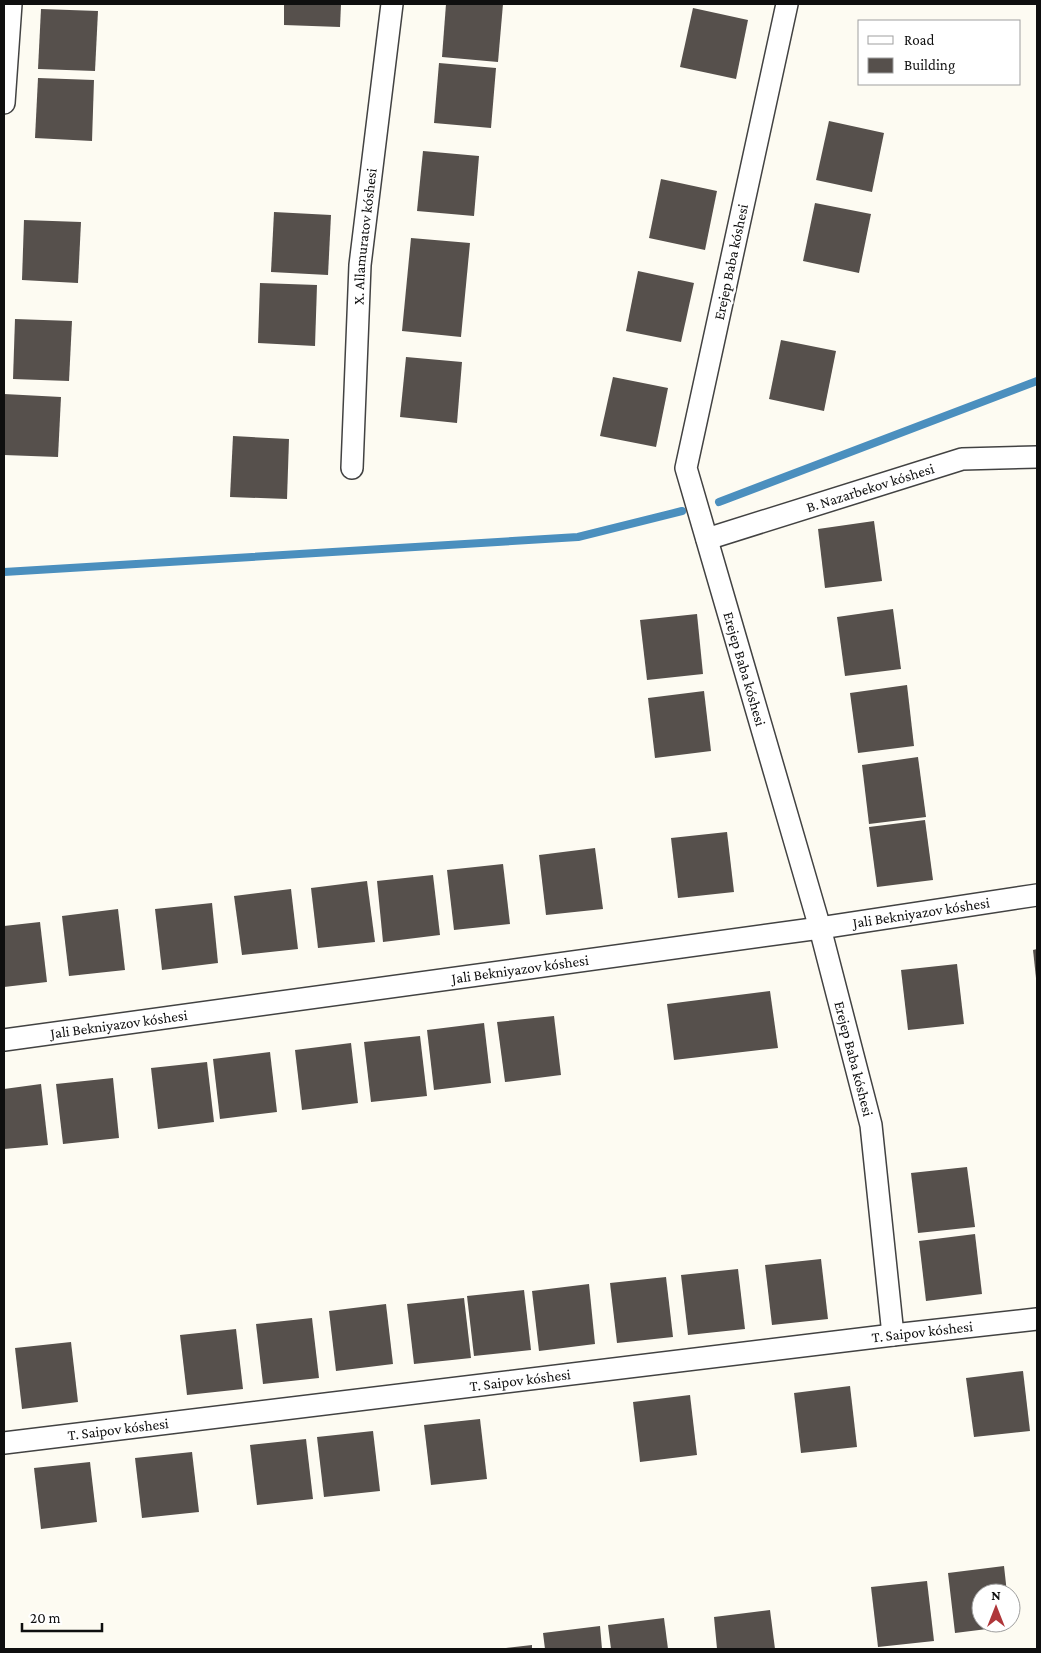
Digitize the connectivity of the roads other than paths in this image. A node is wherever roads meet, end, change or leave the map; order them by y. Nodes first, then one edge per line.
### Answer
1 (11, 4) edge
2 (392, 4) edge
3 (787, 4) edge
4 (4, 103) edge
5 (1037, 457) edge
6 (352, 468) dead end
7 (707, 539) junction
8 (1037, 895) edge
9 (820, 928) junction
10 (4, 1040) edge
11 (1037, 1319) edge
12 (893, 1335) junction
13 (4, 1443) edge

1 - 4 street
2 - 6 street, X. Allamuratov kóshesi
3 - 7 street, Erejep Baba kóshesi
5 - 7 street, B. Nazarbekov kóshesi
7 - 9 street, Erejep Baba kóshesi
8 - 9 street, Jali Bekniyazov kóshesi
9 - 10 street, Jali Bekniyazov kóshesi
9 - 12 street, Erejep Baba kóshesi
11 - 12 street, T. Saipov kóshesi
12 - 13 street, T. Saipov kóshesi

